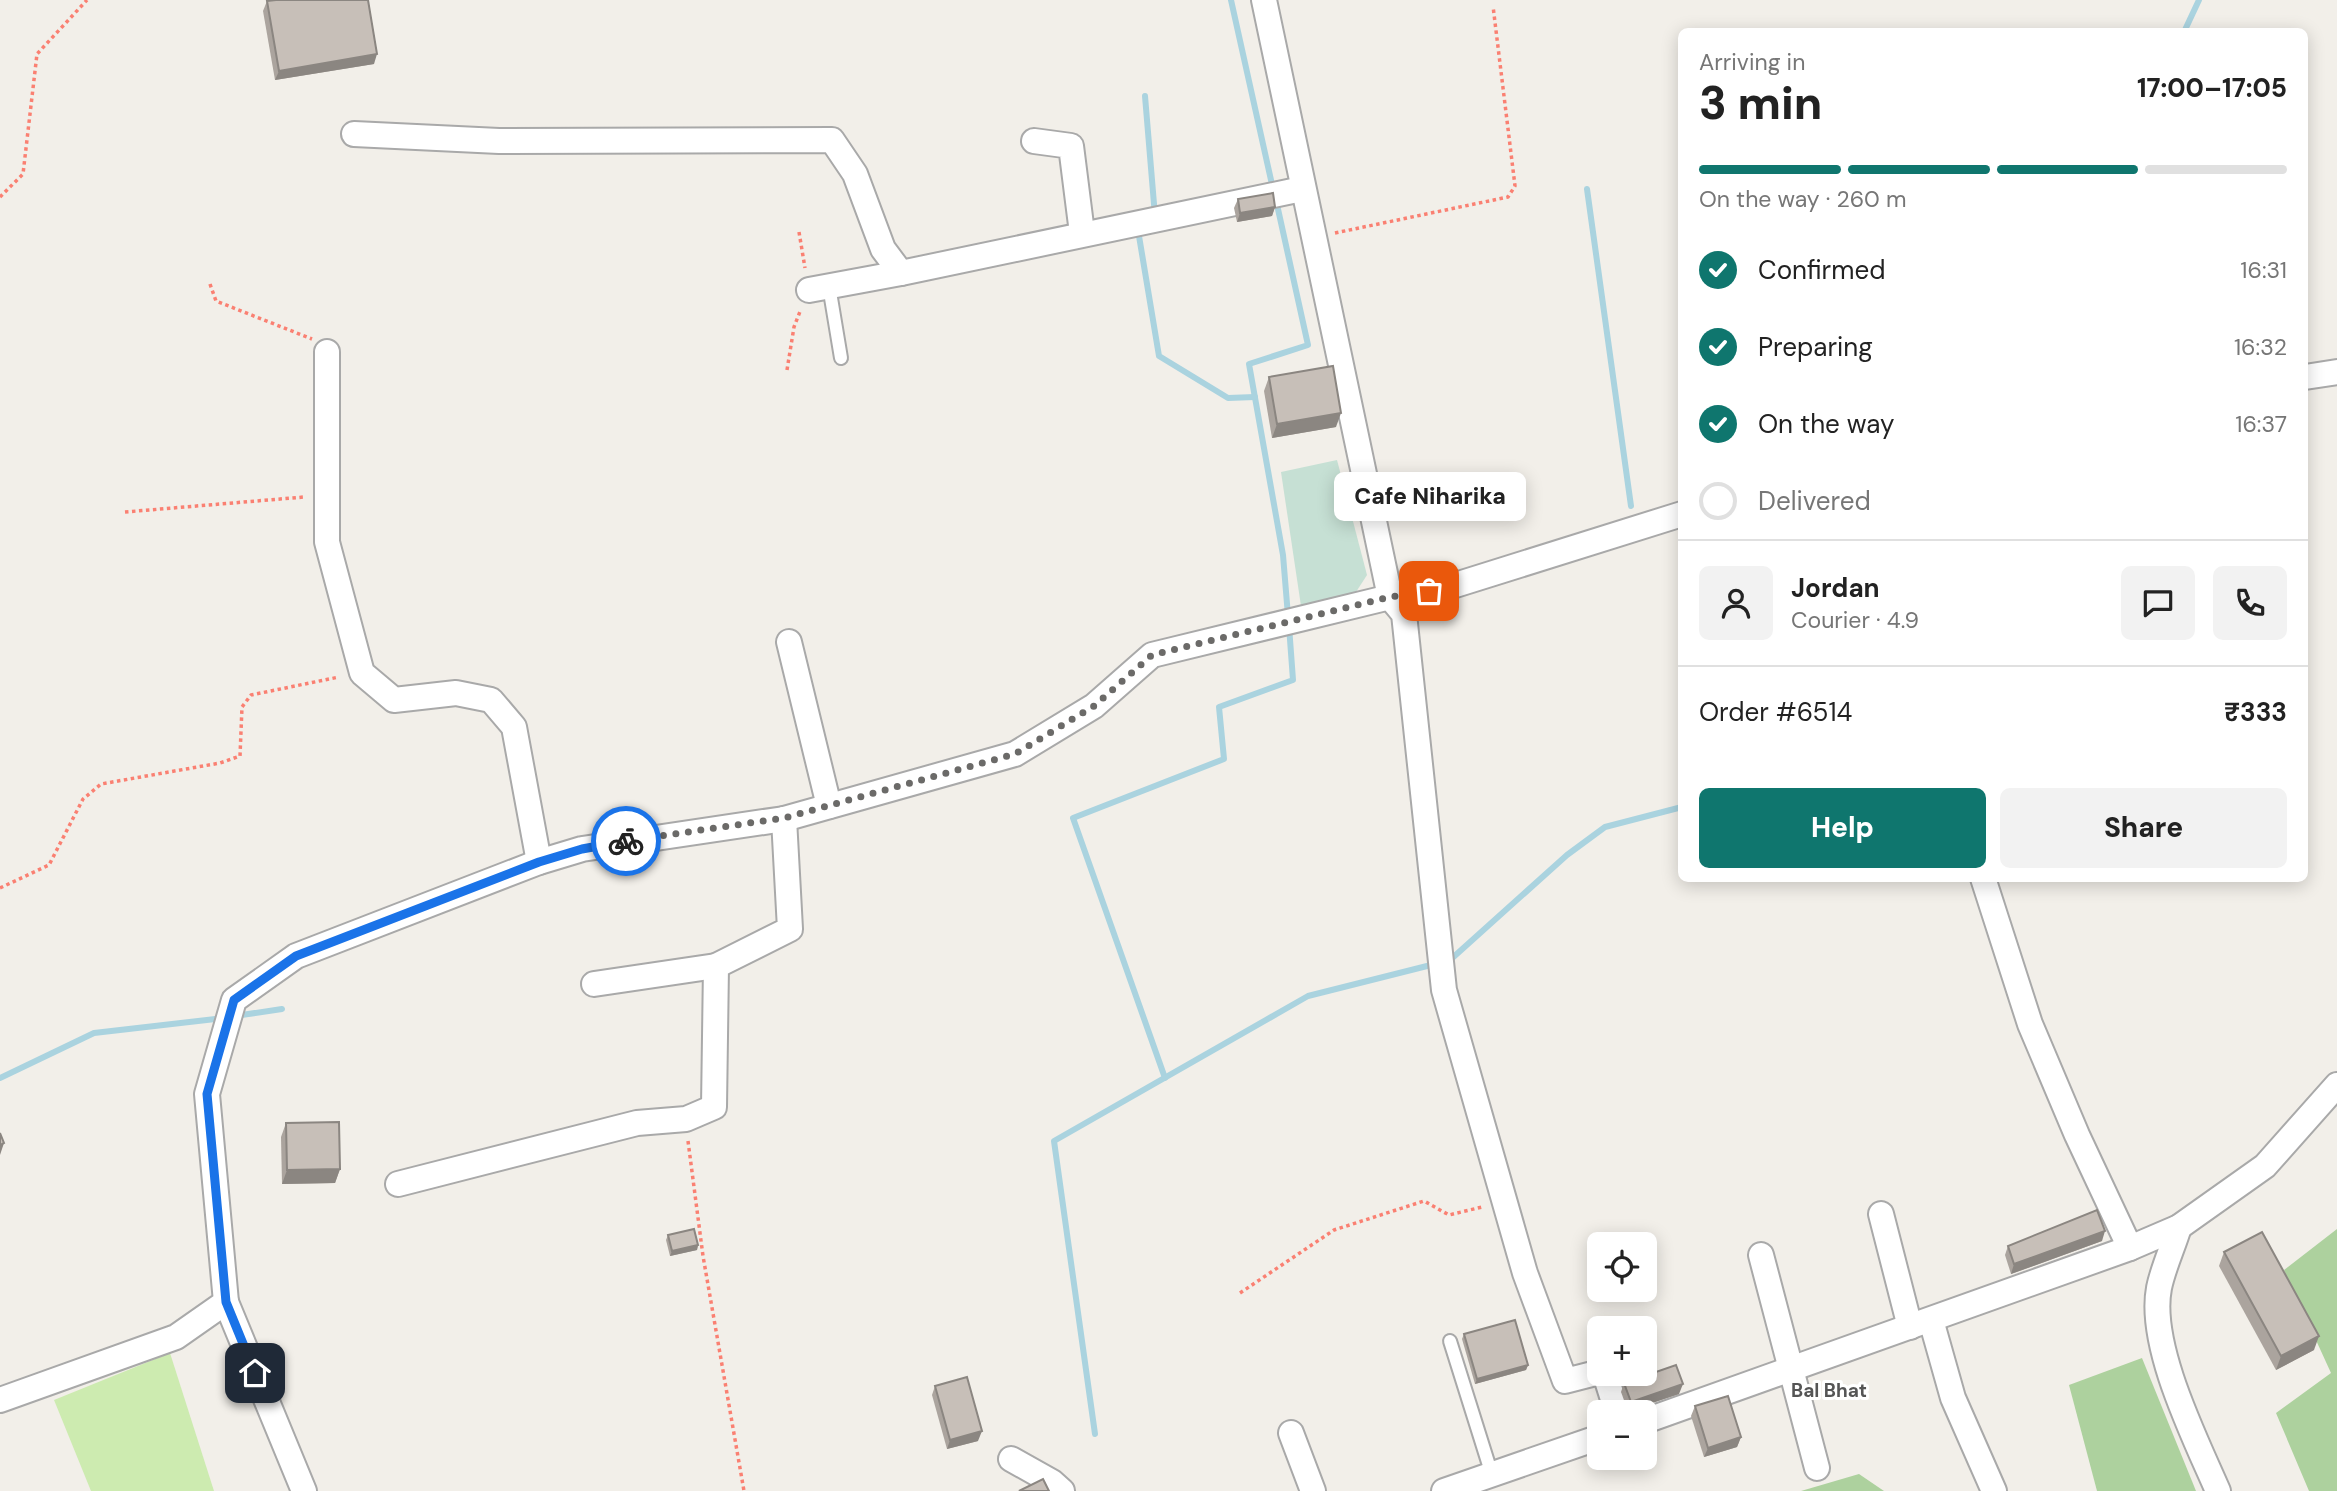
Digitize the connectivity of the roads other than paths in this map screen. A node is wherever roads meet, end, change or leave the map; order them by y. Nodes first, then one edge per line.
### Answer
1 (1264, 0) edge
2 (354, 134) dead end
3 (1034, 141) dead end
4 (1302, 189) junction
5 (1082, 233) junction
6 (901, 273) junction
7 (819, 288) joint
8 (327, 352) road end
9 (841, 358) dead end
10 (2337, 372) edge
11 (2308, 377) edge
12 (1678, 515) edge
13 (1390, 597) junction
14 (789, 642) dead end
15 (829, 806) junction
16 (784, 818) junction
17 (539, 862) junction
18 (1984, 882) edge
19 (716, 966) junction
20 (594, 984) dead end
21 (2337, 1085) edge
22 (398, 1184) dead end
23 (1881, 1214) dead end
24 (2179, 1227) junction
25 (2130, 1248) junction
26 (1761, 1255) dead end
27 (226, 1302) junction
28 (1920, 1323) junction
29 (1450, 1341) dead end
30 (1790, 1369) junction
31 (1587, 1375) edge
32 (0, 1400) edge
33 (1657, 1417) edge
34 (1291, 1433) dead end
35 (1587, 1442) edge
36 (1011, 1459) dead end
37 (1817, 1468) dead end
38 (1492, 1475) junction
39 (304, 1491) edge
40 (1062, 1491) edge
41 (1313, 1491) edge
42 (1444, 1491) edge
43 (1994, 1491) edge
44 (2218, 1491) edge

1 - 4 street
2 - 6 street
3 - 5 street
4 - 5 street
4 - 13 street
5 - 6 street
6 - 7 street
7 - 9 lane
8 - 17 street
10 - 11 street
12 - 13 street
13 - 15 street
13 - 31 street
14 - 15 street
15 - 16 street
16 - 17 street
16 - 19 street
17 - 27 street
18 - 25 street
19 - 20 street
19 - 22 street
21 - 24 street
23 - 28 street
24 - 25 street
24 - 44 street
25 - 28 street
26 - 30 street
27 - 32 street
27 - 39 street
28 - 30 street
28 - 43 street
29 - 38 lane
30 - 33 street
30 - 37 street
34 - 41 street
35 - 38 street
36 - 40 street
38 - 42 street

